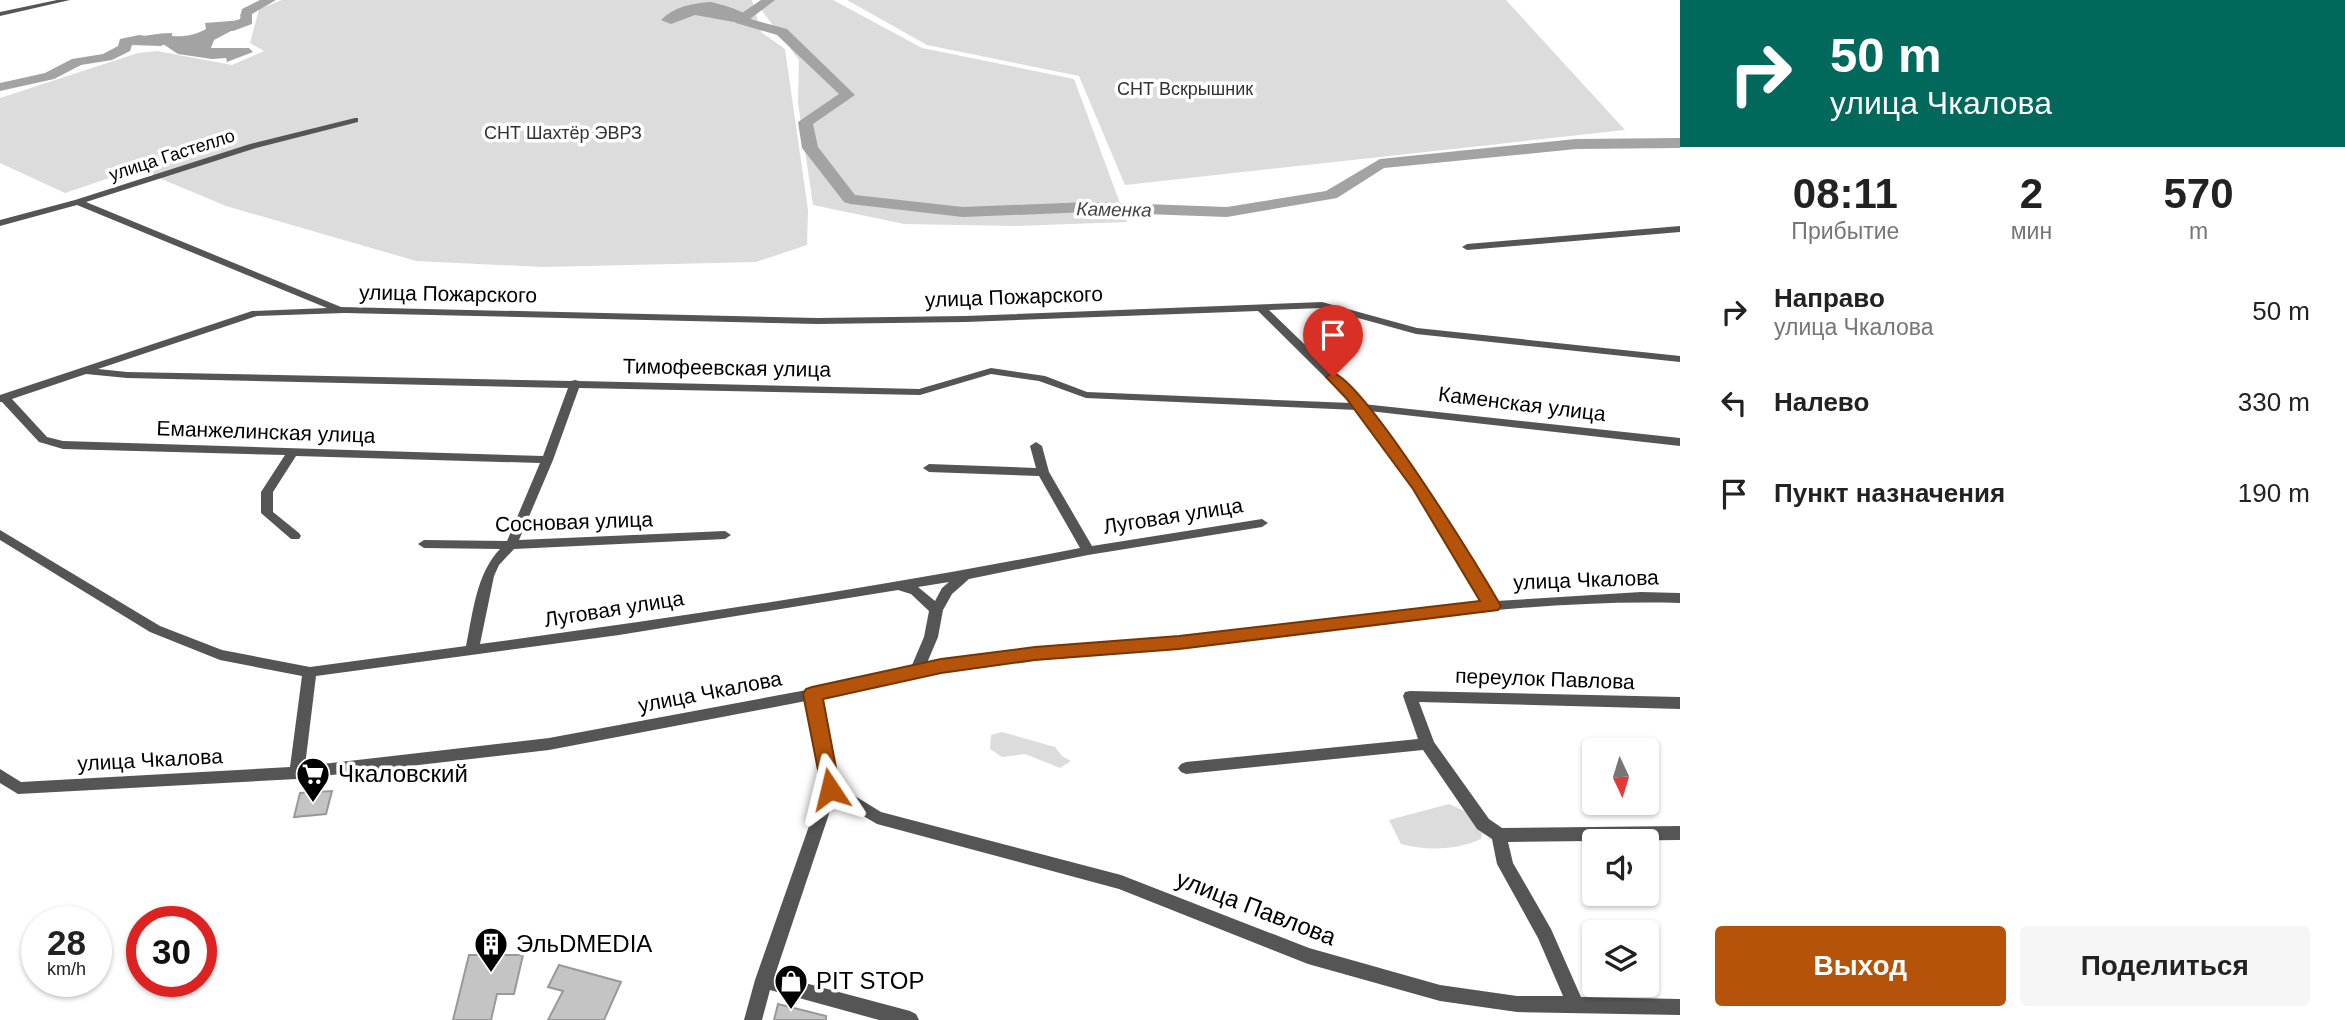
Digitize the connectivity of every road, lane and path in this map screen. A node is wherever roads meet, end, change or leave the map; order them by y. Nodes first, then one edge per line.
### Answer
1 (68, 0) edge
2 (35, 4) edge
3 (0, 15) edge
4 (355, 120) dead end
5 (78, 202) junction
6 (0, 223) edge
7 (1680, 229) edge
8 (1467, 247) dead end
9 (1259, 306) junction
10 (344, 310) junction
11 (1680, 359) edge
12 (86, 371) junction
13 (575, 383) junction
14 (2, 398) edge
15 (1360, 407) junction
16 (1680, 442) edge
17 (1036, 446) dead end
18 (292, 453) junction
19 (547, 460) junction
20 (929, 468) dead end
21 (1043, 472) junction
22 (1262, 523) dead end
23 (0, 534) edge
24 (725, 535) dead end
25 (295, 536) dead end
26 (424, 544) dead end
27 (510, 545) junction
28 (1088, 551) junction
29 (966, 575) junction
30 (896, 585) junction
31 (1680, 598) edge
32 (1492, 606) junction
33 (936, 610) junction
34 (472, 650) junction
35 (917, 669) junction
36 (310, 672) junction
37 (812, 694) junction
38 (1680, 703) edge
39 (1427, 744) junction
40 (1186, 768) dead end
41 (297, 773) junction
42 (0, 775) edge
43 (830, 789) junction
44 (1680, 833) edge
45 (1499, 835) junction
46 (764, 980) junction
47 (1576, 1005) junction
48 (1680, 1007) edge
49 (753, 1020) edge
50 (911, 1020) edge

1 - 2 street
2 - 3 street
4 - 5 street, улица Гастелло
5 - 6 street, улица Гастелло
5 - 10 street, улица Пожарского
7 - 8 street
9 - 10 street, улица Пожарского
9 - 11 street, улица Пожарского
9 - 15 street
10 - 12 street, улица Пожарского
12 - 13 street, Тимофеевская улица
12 - 14 street, улица Пожарского
13 - 15 street, Тимофеевская улица
13 - 19 street
14 - 18 street, Еманжелинская улица
15 - 16 street, Каменская улица
15 - 32 street
17 - 21 street
18 - 19 street, Еманжелинская улица
18 - 25 street
19 - 27 street
20 - 21 street
21 - 28 street
22 - 28 street, Луговая улица
23 - 36 street, Луговая улица
24 - 27 street, Сосновая улица
26 - 27 street, Сосновая улица
27 - 34 street
28 - 29 street, Луговая улица
29 - 30 street, Луговая улица
29 - 33 street
30 - 33 street
30 - 34 street, Луговая улица
31 - 32 street, улица Чкалова
32 - 35 street, улица Чкалова
33 - 35 street
34 - 36 street, Луговая улица
35 - 37 street, улица Чкалова
36 - 41 street
37 - 41 street, улица Чкалова
37 - 43 street
38 - 39 street, переулок Павлова
39 - 40 street
39 - 45 street
41 - 42 street, улица Чкалова
43 - 46 street
43 - 47 street, улица Павлова
44 - 45 street
45 - 47 street
46 - 49 street
46 - 50 street
47 - 48 street, улица Павлова

